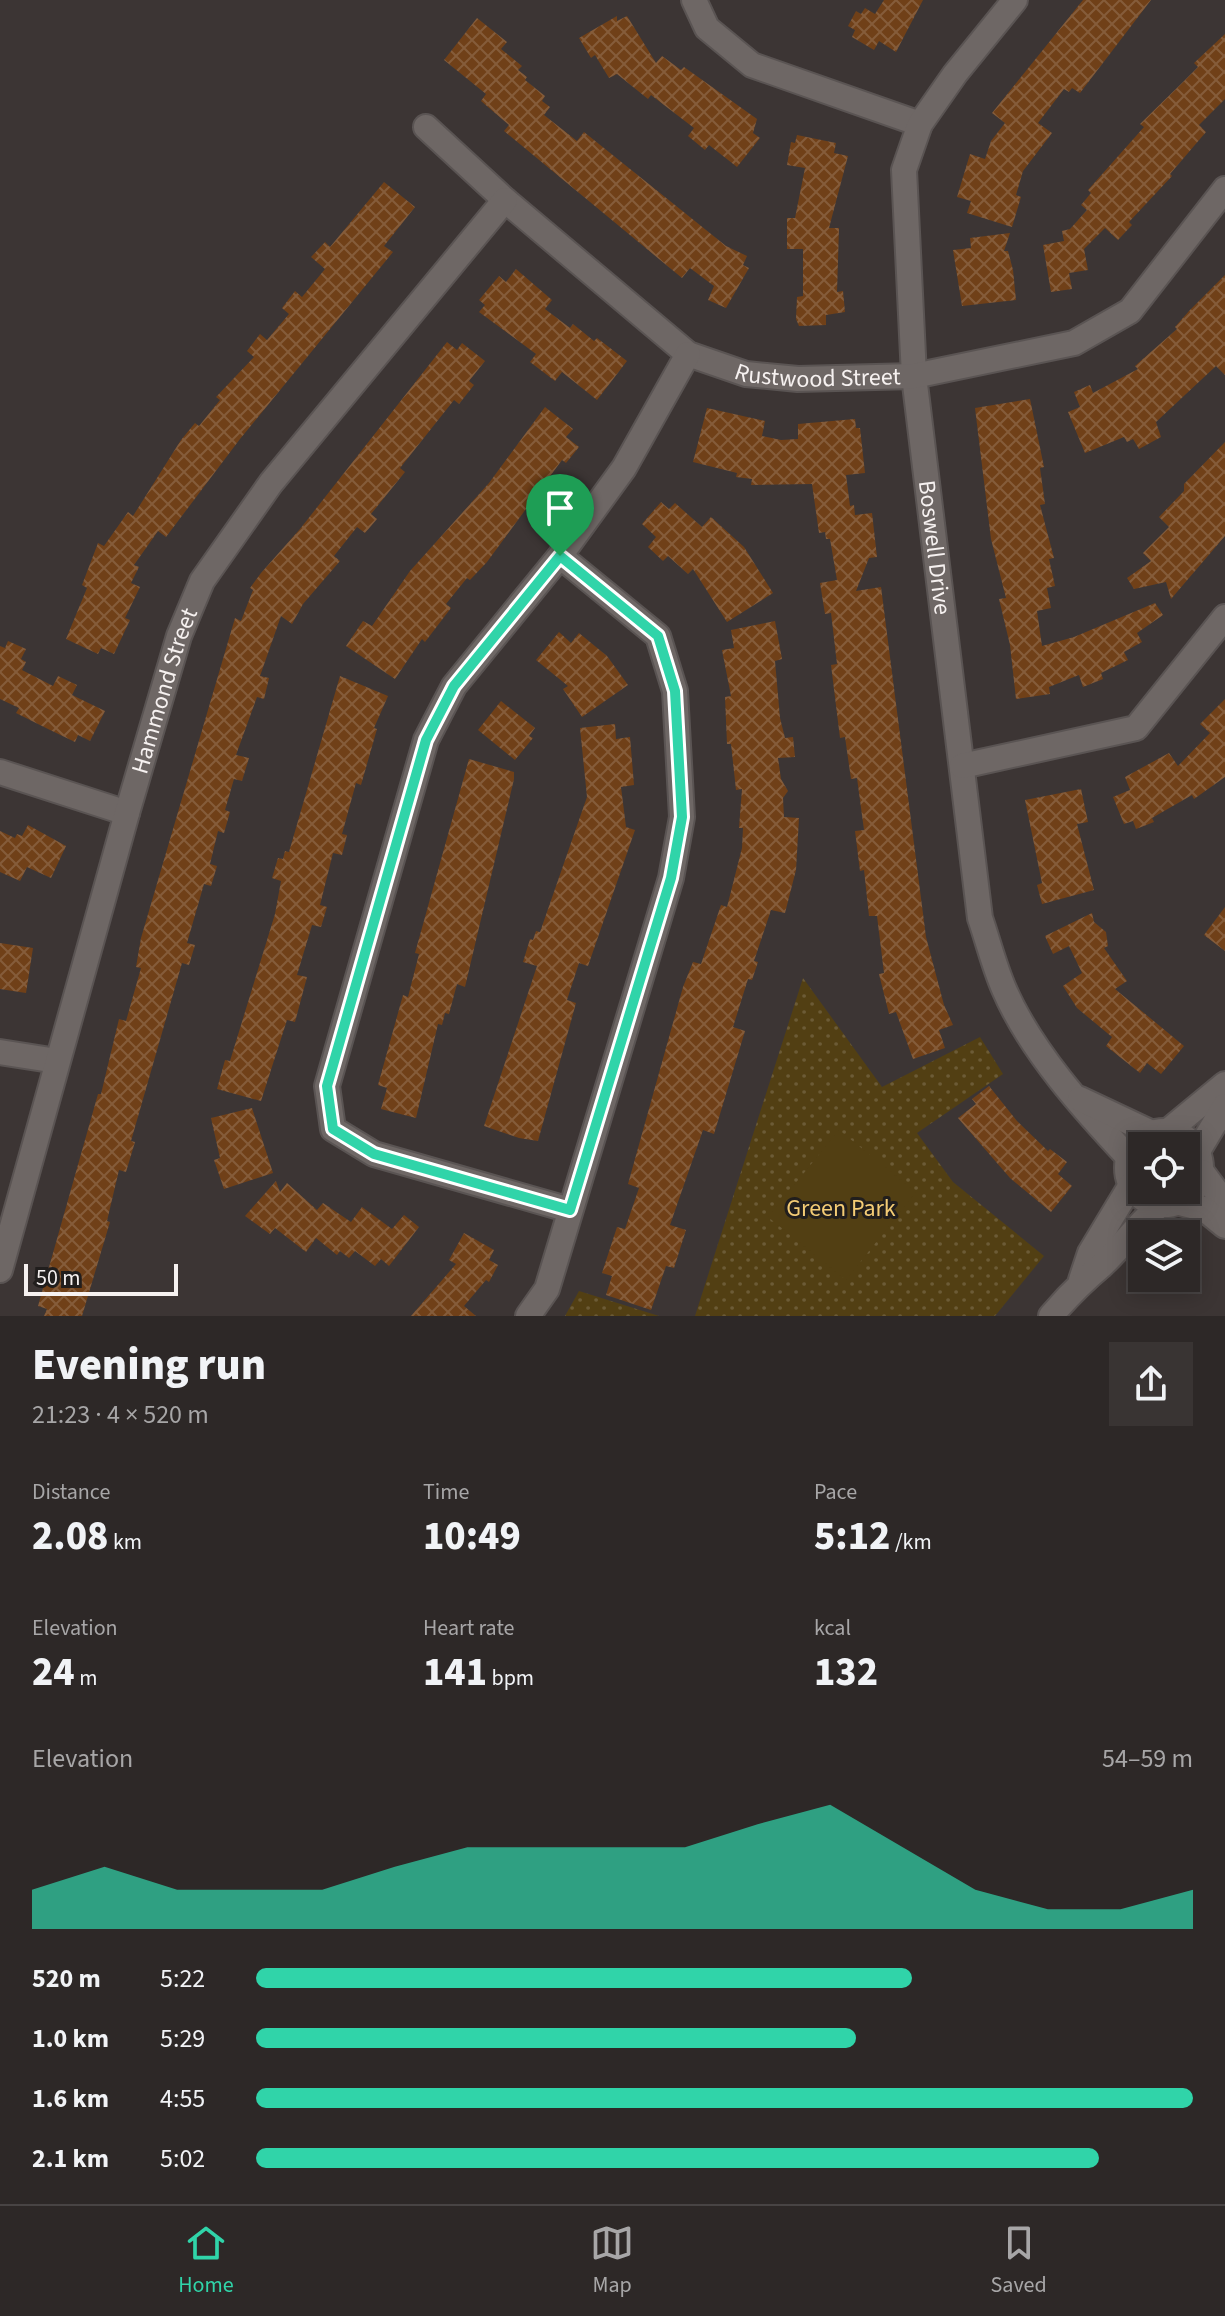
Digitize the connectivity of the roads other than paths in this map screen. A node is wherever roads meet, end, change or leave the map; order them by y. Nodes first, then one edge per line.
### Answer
1 (694, 0) edge
2 (1015, 0) edge
3 (920, 124) junction
4 (426, 127) dead end
5 (1225, 189) edge
6 (505, 200) junction
7 (688, 354) junction
8 (914, 376) junction
9 (560, 556) junction
10 (1225, 617) edge
11 (962, 766) junction
12 (0, 772) edge
13 (127, 813) junction
14 (0, 1052) edge
15 (57, 1061) junction
16 (1225, 1084) edge
17 (1080, 1099) junction
18 (1225, 1106) edge
19 (1160, 1132) joint
20 (1128, 1157) edge
21 (1200, 1162) joint
22 (1128, 1190) edge
23 (1225, 1203) edge
24 (1170, 1204) joint
25 (570, 1210) junction
26 (1225, 1226) edge
27 (0, 1270) edge
28 (1081, 1280) junction
29 (528, 1316) edge
30 (1051, 1316) edge

1 - 3 street
2 - 3 street, Boswell Drive
3 - 8 street, Boswell Drive
4 - 6 street, Rustwood Street
5 - 8 street, Rustwood Street
6 - 7 street, Rustwood Street
6 - 13 street, Hammond Street
7 - 8 street, Rustwood Street
7 - 9 street
8 - 11 street, Boswell Drive
9 - 25 street
9 - 25 street
10 - 11 street
11 - 17 street, Boswell Drive
12 - 13 street
13 - 15 street, Hammond Street
14 - 15 street
15 - 27 street, Hammond Street
16 - 19 street
17 - 19 street, Boswell Drive
17 - 20 street, Boswell Drive
18 - 21 street
21 - 23 street
22 - 28 street
24 - 26 street
24 - 28 street
25 - 29 street
28 - 30 street

